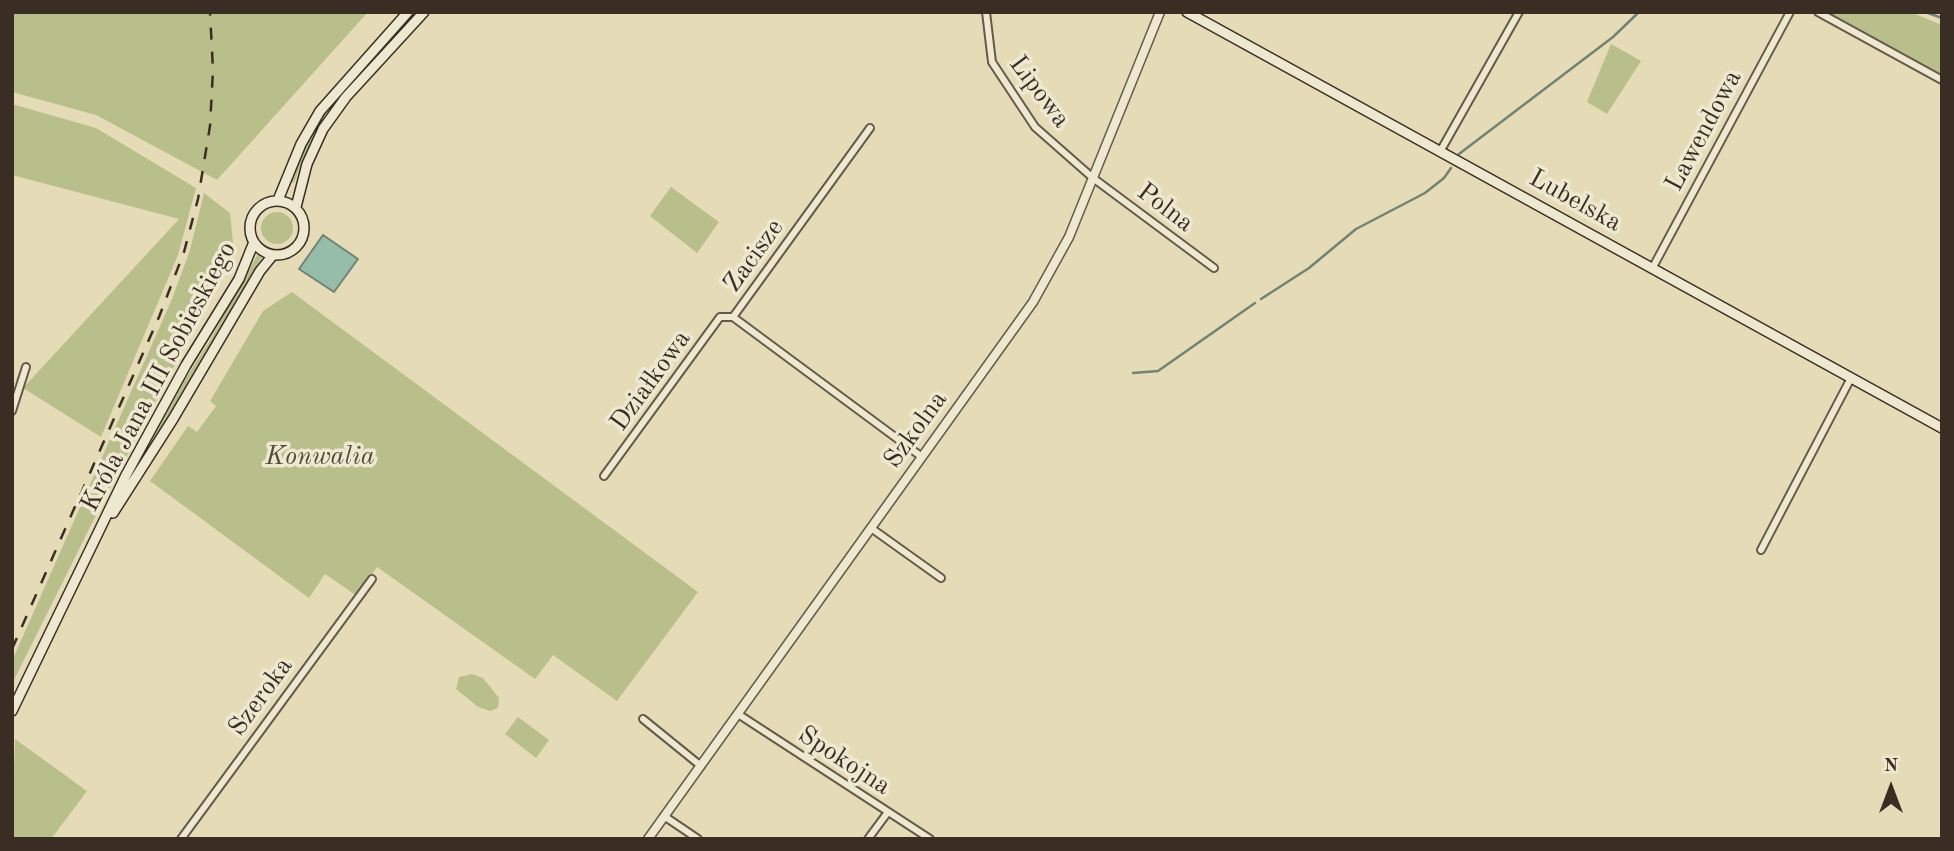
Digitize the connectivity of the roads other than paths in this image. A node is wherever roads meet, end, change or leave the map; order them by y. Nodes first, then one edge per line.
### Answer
1 (408, 12) edge
2 (424, 12) edge
3 (986, 12) edge
4 (1160, 12) edge
5 (1187, 12) edge
6 (1519, 12) edge
7 (1790, 12) edge
8 (1818, 12) edge
9 (1942, 80) edge
10 (870, 128) dead end
11 (1441, 150) junction
12 (1093, 178) junction
13 (278, 200) junction
14 (296, 207) junction
15 (254, 242) junction
16 (273, 255) junction
17 (1653, 267) junction
18 (1214, 268) dead end
19 (733, 317) junction
20 (26, 368) dead end
21 (1852, 378) junction
22 (12, 411) edge
23 (1942, 428) edge
24 (922, 457) junction
25 (604, 476) dead end
26 (871, 527) junction
27 (100, 532) junction
28 (1761, 550) dead end
29 (941, 578) dead end
30 (372, 579) dead end
31 (12, 711) edge
32 (738, 714) junction
33 (643, 719) dead end
34 (701, 766) junction
35 (888, 812) junction
36 (664, 816) junction
37 (181, 839) edge
38 (648, 839) edge
39 (698, 839) edge
40 (868, 839) edge
41 (930, 839) edge

1 - 13 main road
2 - 14 main road
3 - 12 street, Lipowa
4 - 12 street, Szkolna
5 - 11 main road, Lubelska
6 - 11 street
7 - 17 street, Lawendowa
8 - 9 street
10 - 19 street, Zacisze
11 - 17 main road, Lubelska
12 - 18 street, Polna
12 - 24 street, Szkolna
13 - 14 main road
13 - 15 main road
14 - 16 main road
15 - 16 main road
15 - 27 main road, Króla Jana III Sobieskiego
16 - 27 main road, Króla Jana III Sobieskiego
17 - 21 main road, Lubelska
19 - 24 street, Zacisze
19 - 25 street, Działkowa
20 - 22 street
21 - 23 main road, Lubelska
21 - 28 street
24 - 26 street, Szkolna
26 - 29 street
26 - 32 street, Szkolna
27 - 31 main road, Króla Jana III Sobieskiego
30 - 37 street, Szeroka
32 - 34 street, Szkolna
32 - 35 street, Spokojna
33 - 34 street
34 - 36 street, Szkolna
35 - 40 street
35 - 41 street, Spokojna
36 - 38 street, Szkolna
36 - 39 street

